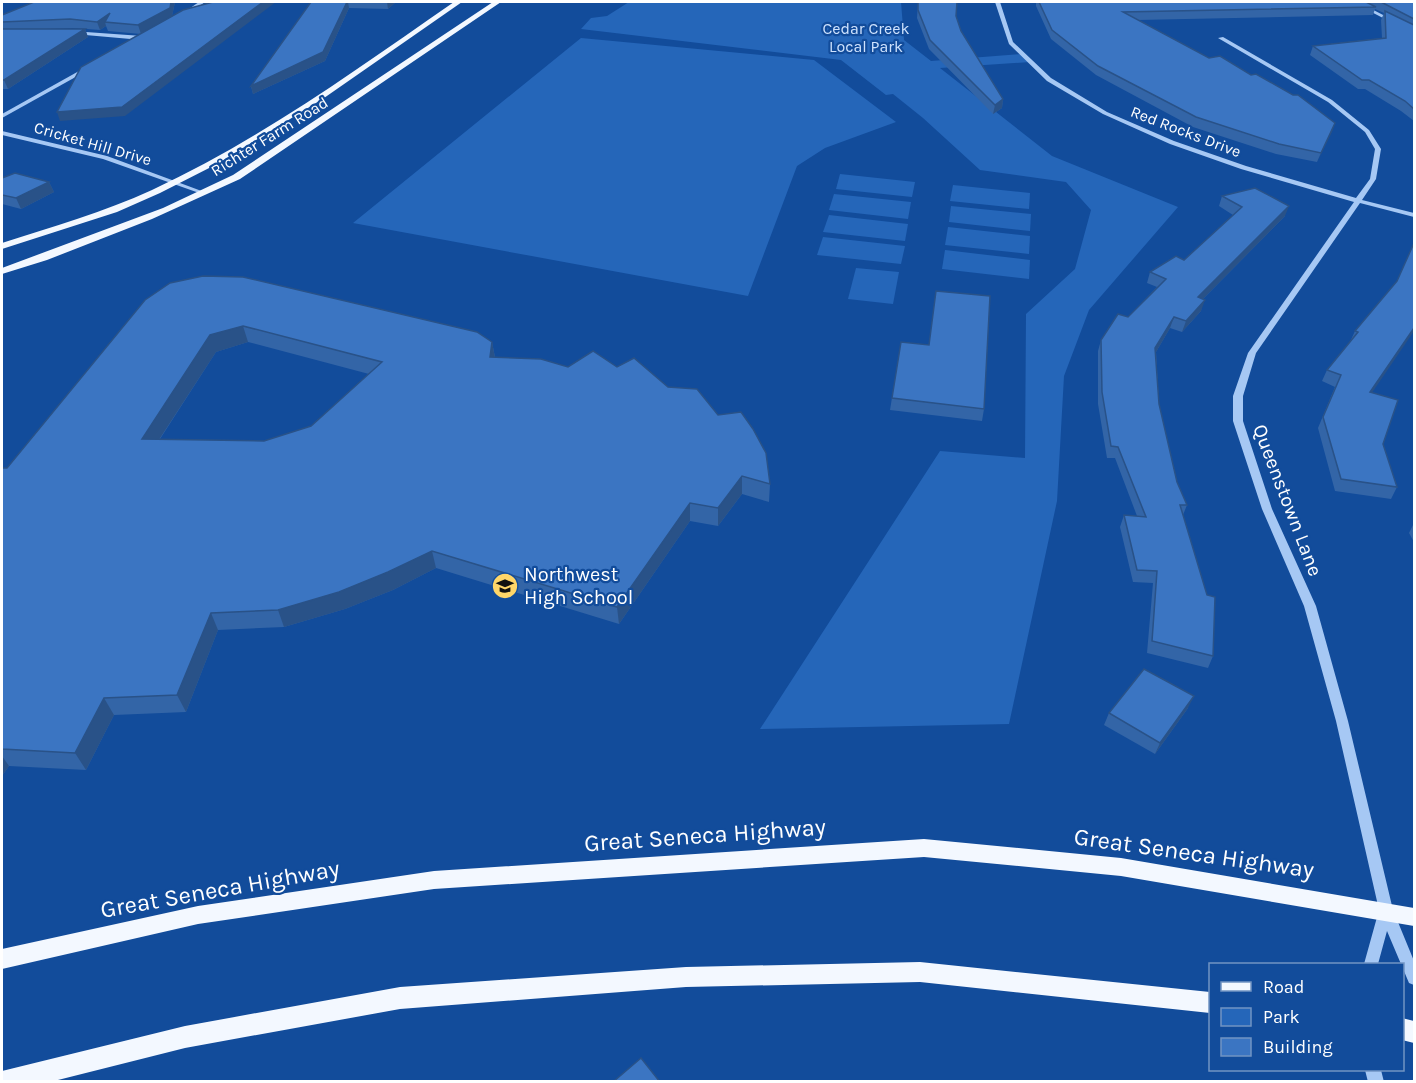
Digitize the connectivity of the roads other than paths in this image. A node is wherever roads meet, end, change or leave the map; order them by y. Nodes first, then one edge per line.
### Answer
1 (202, 2) edge
2 (458, 2) edge
3 (497, 2) edge
4 (997, 2) edge
5 (1355, 2) edge
6 (178, 18) edge
7 (64, 32) edge
8 (151, 33) edge
9 (1414, 33) edge
10 (142, 38) junction
11 (1221, 38) dead end
12 (133, 43) edge
13 (96, 64) edge
14 (2, 116) edge
15 (2, 133) edge
16 (176, 182) junction
17 (204, 193) junction
18 (1357, 201) junction
19 (1414, 215) edge
20 (2, 246) edge
21 (2, 271) edge
22 (1386, 910) junction
23 (1414, 916) edge
24 (2, 959) edge
25 (1371, 963) edge
26 (1414, 978) edge
27 (1209, 1003) edge
28 (2, 1082) edge

1 - 6 street
2 - 16 main road, Richter Farm Road
3 - 17 main road, Richter Farm Road
4 - 18 street, Red Rocks Drive
5 - 9 street
7 - 10 street
8 - 10 street
10 - 12 street
11 - 18 street, Queenstown Lane
13 - 14 street
15 - 16 street, Cricket Hill Drive
16 - 17 street, Cricket Hill Drive
16 - 20 main road, Richter Farm Road
17 - 21 main road, Richter Farm Road
18 - 19 street, Red Rocks Drive
18 - 22 street, Queenstown Lane
22 - 23 main road, Great Seneca Highway
22 - 24 main road, Great Seneca Highway
22 - 25 street
22 - 26 street, Queenstown Lane
27 - 28 main road

